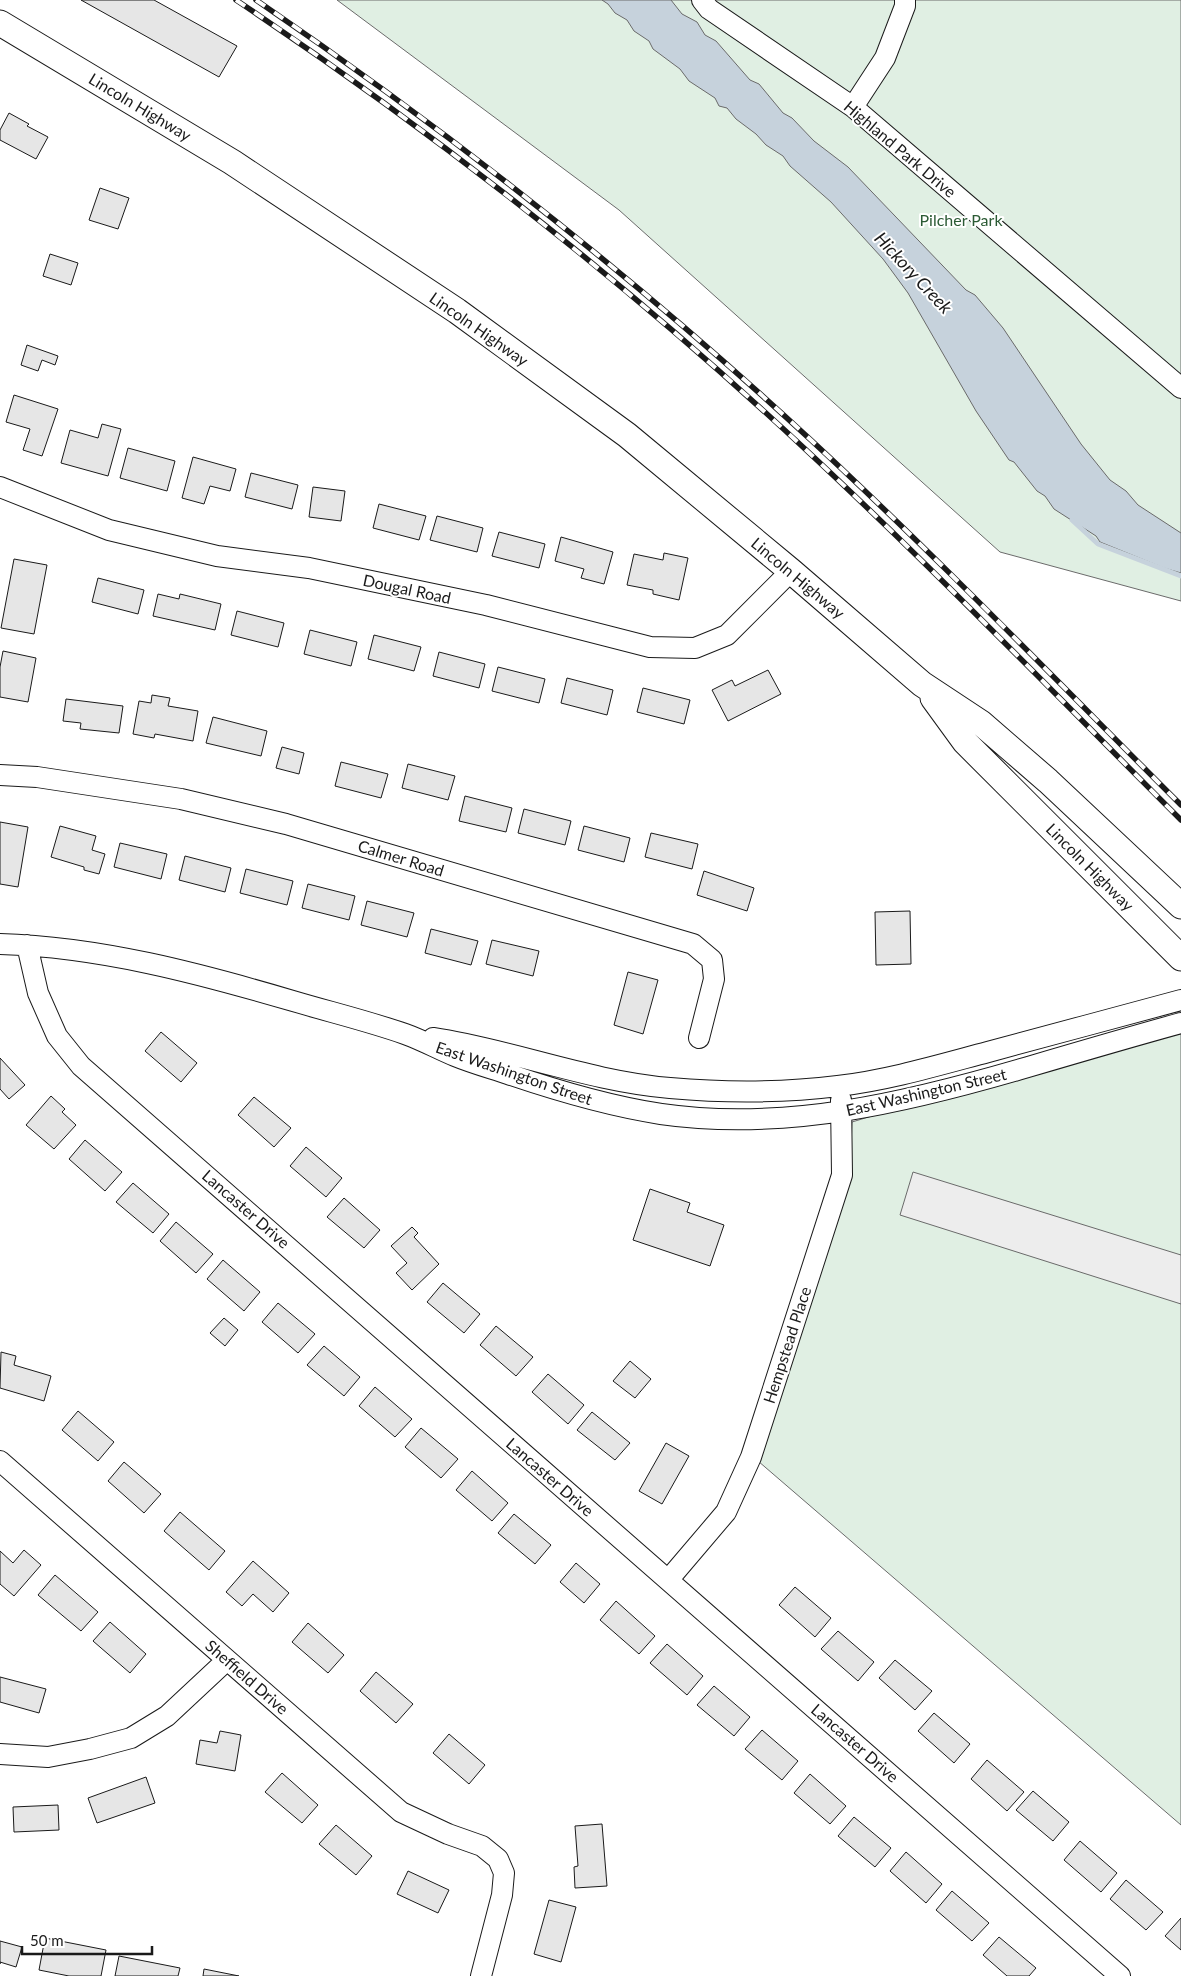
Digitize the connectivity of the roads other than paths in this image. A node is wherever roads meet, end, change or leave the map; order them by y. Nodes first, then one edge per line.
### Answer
1 (702, 0) edge
2 (905, 0) edge
3 (0, 23) edge
4 (853, 107) junction
5 (1181, 388) edge
6 (0, 487) edge
7 (791, 571) junction
8 (922, 684) junction
9 (0, 775) edge
10 (1181, 906) edge
11 (0, 944) edge
12 (27, 945) junction
13 (1181, 958) edge
14 (1181, 1000) edge
15 (1181, 1022) edge
16 (406, 1034) junction
17 (698, 1038) dead end
18 (840, 1086) junction
19 (842, 1113) junction
20 (0, 1461) edge
21 (669, 1579) junction
22 (227, 1660) junction
23 (0, 1754) edge
24 (481, 1976) edge
25 (1120, 1976) edge

1 - 4 street, Highland Park Drive
2 - 4 street
3 - 7 main road, Lincoln Highway
4 - 5 street, Highland Park Drive
6 - 7 street, Dougal Road
7 - 8 main road, Lincoln Highway
8 - 10 main road, Lincoln Highway
8 - 13 main road, Lincoln Highway
9 - 17 street, Calmer Road
11 - 12 street, East Washington Street
12 - 16 street, East Washington Street
12 - 21 street, Lancaster Drive
14 - 18 street, East Washington Street
15 - 19 street, East Washington Street
16 - 18 street, East Washington Street
16 - 19 street, East Washington Street
18 - 19 street, Hempstead Place
19 - 21 street, Hempstead Place
20 - 22 street, Sheffield Drive
21 - 25 street, Lancaster Drive
22 - 23 street
22 - 24 street, Sheffield Drive

